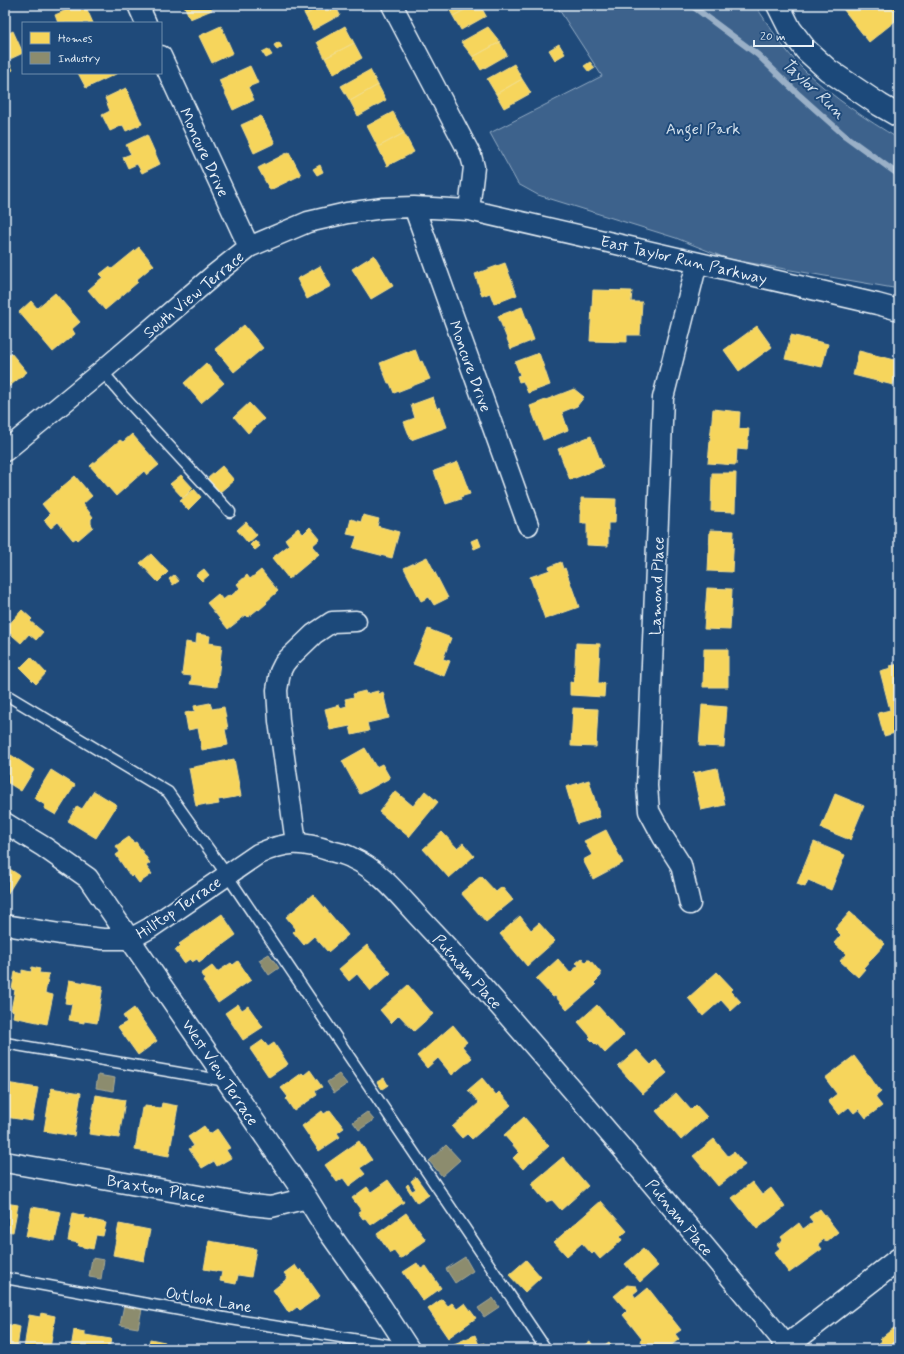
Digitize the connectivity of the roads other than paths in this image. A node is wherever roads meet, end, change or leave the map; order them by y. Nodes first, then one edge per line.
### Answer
1 (138, 5) edge
2 (392, 5) edge
3 (778, 5) edge
4 (146, 22) edge
5 (162, 58) edge
6 (899, 116) edge
7 (414, 207) junction
8 (469, 210) junction
9 (249, 247) junction
10 (697, 262) junction
11 (899, 310) edge
12 (102, 371) junction
13 (5, 451) edge
14 (230, 512) dead end
15 (528, 525) dead end
16 (356, 621) dead end
17 (5, 694) edge
18 (5, 823) edge
19 (296, 843) junction
20 (227, 874) junction
21 (690, 904) dead end
22 (5, 925) edge
23 (130, 939) junction
24 (5, 1043) edge
25 (227, 1081) junction
26 (5, 1162) edge
27 (307, 1198) junction
28 (899, 1259) edge
29 (5, 1278) edge
30 (785, 1348) edge
31 (409, 1349) edge
32 (546, 1349) edge

1 - 4 street
2 - 8 street
3 - 6 street
5 - 9 street, Moncure Drive
7 - 8 street, East Taylor Run Parkway
7 - 9 street, South View Terrace
7 - 15 street, Moncure Drive
8 - 10 street, East Taylor Run Parkway
9 - 12 street, South View Terrace
10 - 11 street, East Taylor Run Parkway
10 - 21 street, Lamond Place
12 - 13 street, South View Terrace
12 - 14 lane
16 - 19 street
17 - 20 lane
18 - 23 street, West View Terrace
19 - 20 street, Hilltop Terrace
19 - 30 street, Putnam Place
20 - 23 street, Hilltop Terrace
20 - 32 lane
22 - 23 street, Hilltop Terrace
23 - 25 street, West View Terrace
24 - 25 lane
25 - 27 street, West View Terrace
26 - 27 street, Braxton Place
27 - 31 street, West View Terrace
28 - 30 street
29 - 31 lane, Outlook Lane

